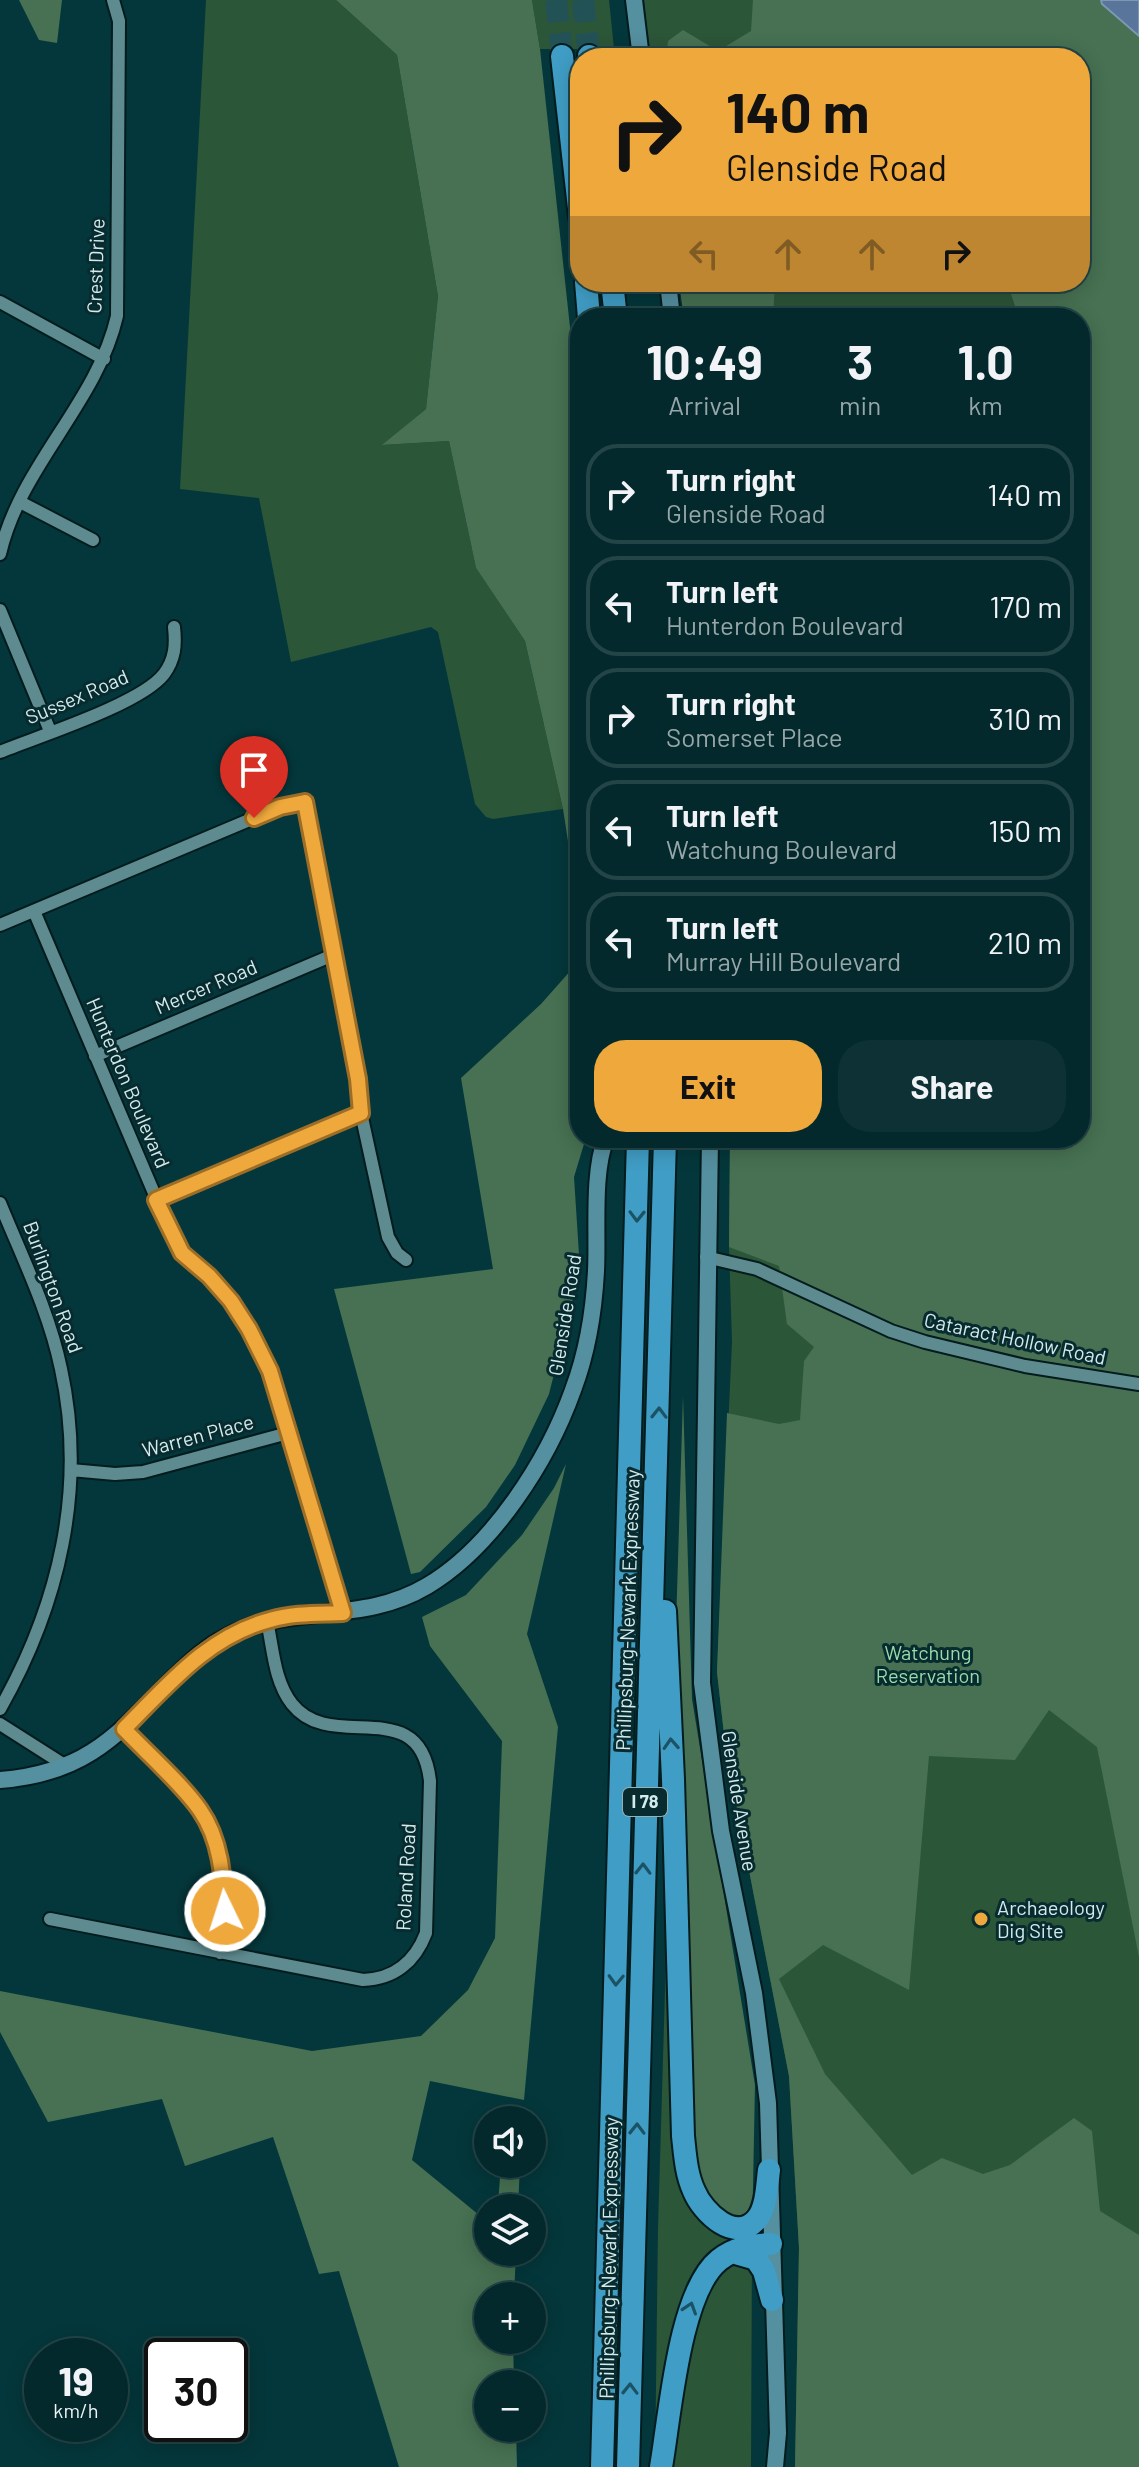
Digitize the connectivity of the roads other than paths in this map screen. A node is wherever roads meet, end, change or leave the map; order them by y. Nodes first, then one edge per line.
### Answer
1 (113, 0) edge
2 (634, 0) edge
3 (640, 48) edge
4 (562, 56) tunnel mouth
5 (570, 128) edge
6 (0, 302) edge
7 (104, 359) junction
8 (20, 502) junction
9 (93, 540) dead end
10 (0, 554) edge
11 (0, 610) edge
12 (174, 627) dead end
13 (50, 731) junction
14 (0, 752) edge
15 (34, 911) junction
16 (0, 925) edge
17 (333, 955) junction
18 (95, 1056) junction
19 (361, 1113) junction
20 (604, 1148) edge
21 (638, 1148) edge
22 (665, 1148) edge
23 (710, 1148) edge
24 (156, 1200) junction
25 (0, 1203) edge
26 (706, 1257) junction
27 (406, 1260) dead end
28 (1139, 1384) edge
29 (288, 1433) junction
30 (658, 1458) junction
31 (71, 1470) junction
32 (343, 1613) junction
33 (267, 1621) junction
34 (0, 1709) edge
35 (0, 1724) edge
36 (124, 1729) junction
37 (66, 1766) junction
38 (0, 1780) edge
39 (50, 1919) dead end
40 (220, 1953) junction
41 (769, 2170) junction
42 (735, 2228) junction
43 (771, 2238) junction
44 (732, 2252) junction
45 (772, 2300) junction
46 (602, 2467) edge
47 (628, 2467) edge
48 (661, 2467) edge
49 (775, 2467) edge

1 - 7 street, Crest Drive
2 - 3 main road
4 - 5 highway
6 - 7 street
7 - 8 street, Crest Drive
8 - 9 street
8 - 10 street, Crest Drive
11 - 13 street
12 - 13 street, Sussex Road
13 - 14 street, Sussex Road
15 - 16 street
15 - 17 street
15 - 18 street, Hunterdon Boulevard
17 - 18 street, Mercer Road
17 - 19 street
18 - 24 street, Hunterdon Boulevard
19 - 24 street
19 - 27 street
20 - 32 main road, Glenside Road
21 -> 46 highway, Phillipsburg-Newark Expressway / I 78
30 -> 22 highway, Phillipsburg-Newark Expressway / I 78
23 - 26 main road, Glenside Avenue
24 - 29 street, Hunterdon Boulevard
25 - 31 street, Burlington Road
26 - 28 street, Cataract Hollow Road
26 - 41 main road, Glenside Avenue
29 - 31 street, Warren Place
29 - 32 street, Hunterdon Boulevard
42 -> 30 highway
47 -> 30 highway, Phillipsburg-Newark Expressway / I 78
31 - 34 street, Burlington Road
32 - 33 main road, Glenside Road
33 - 36 main road, Glenside Road
33 - 40 street, Roland Road
35 - 37 street
36 - 37 main road, Glenside Road
36 - 40 street
37 - 38 main road, Glenside Road
39 - 40 street, Roland Road
41 - 42 highway
41 - 43 main road, Glenside Avenue
42 - 43 highway
43 - 44 highway
43 - 45 main road, Glenside Avenue
44 - 45 highway
48 -> 44 highway
45 - 49 main road, Glenside Avenue

